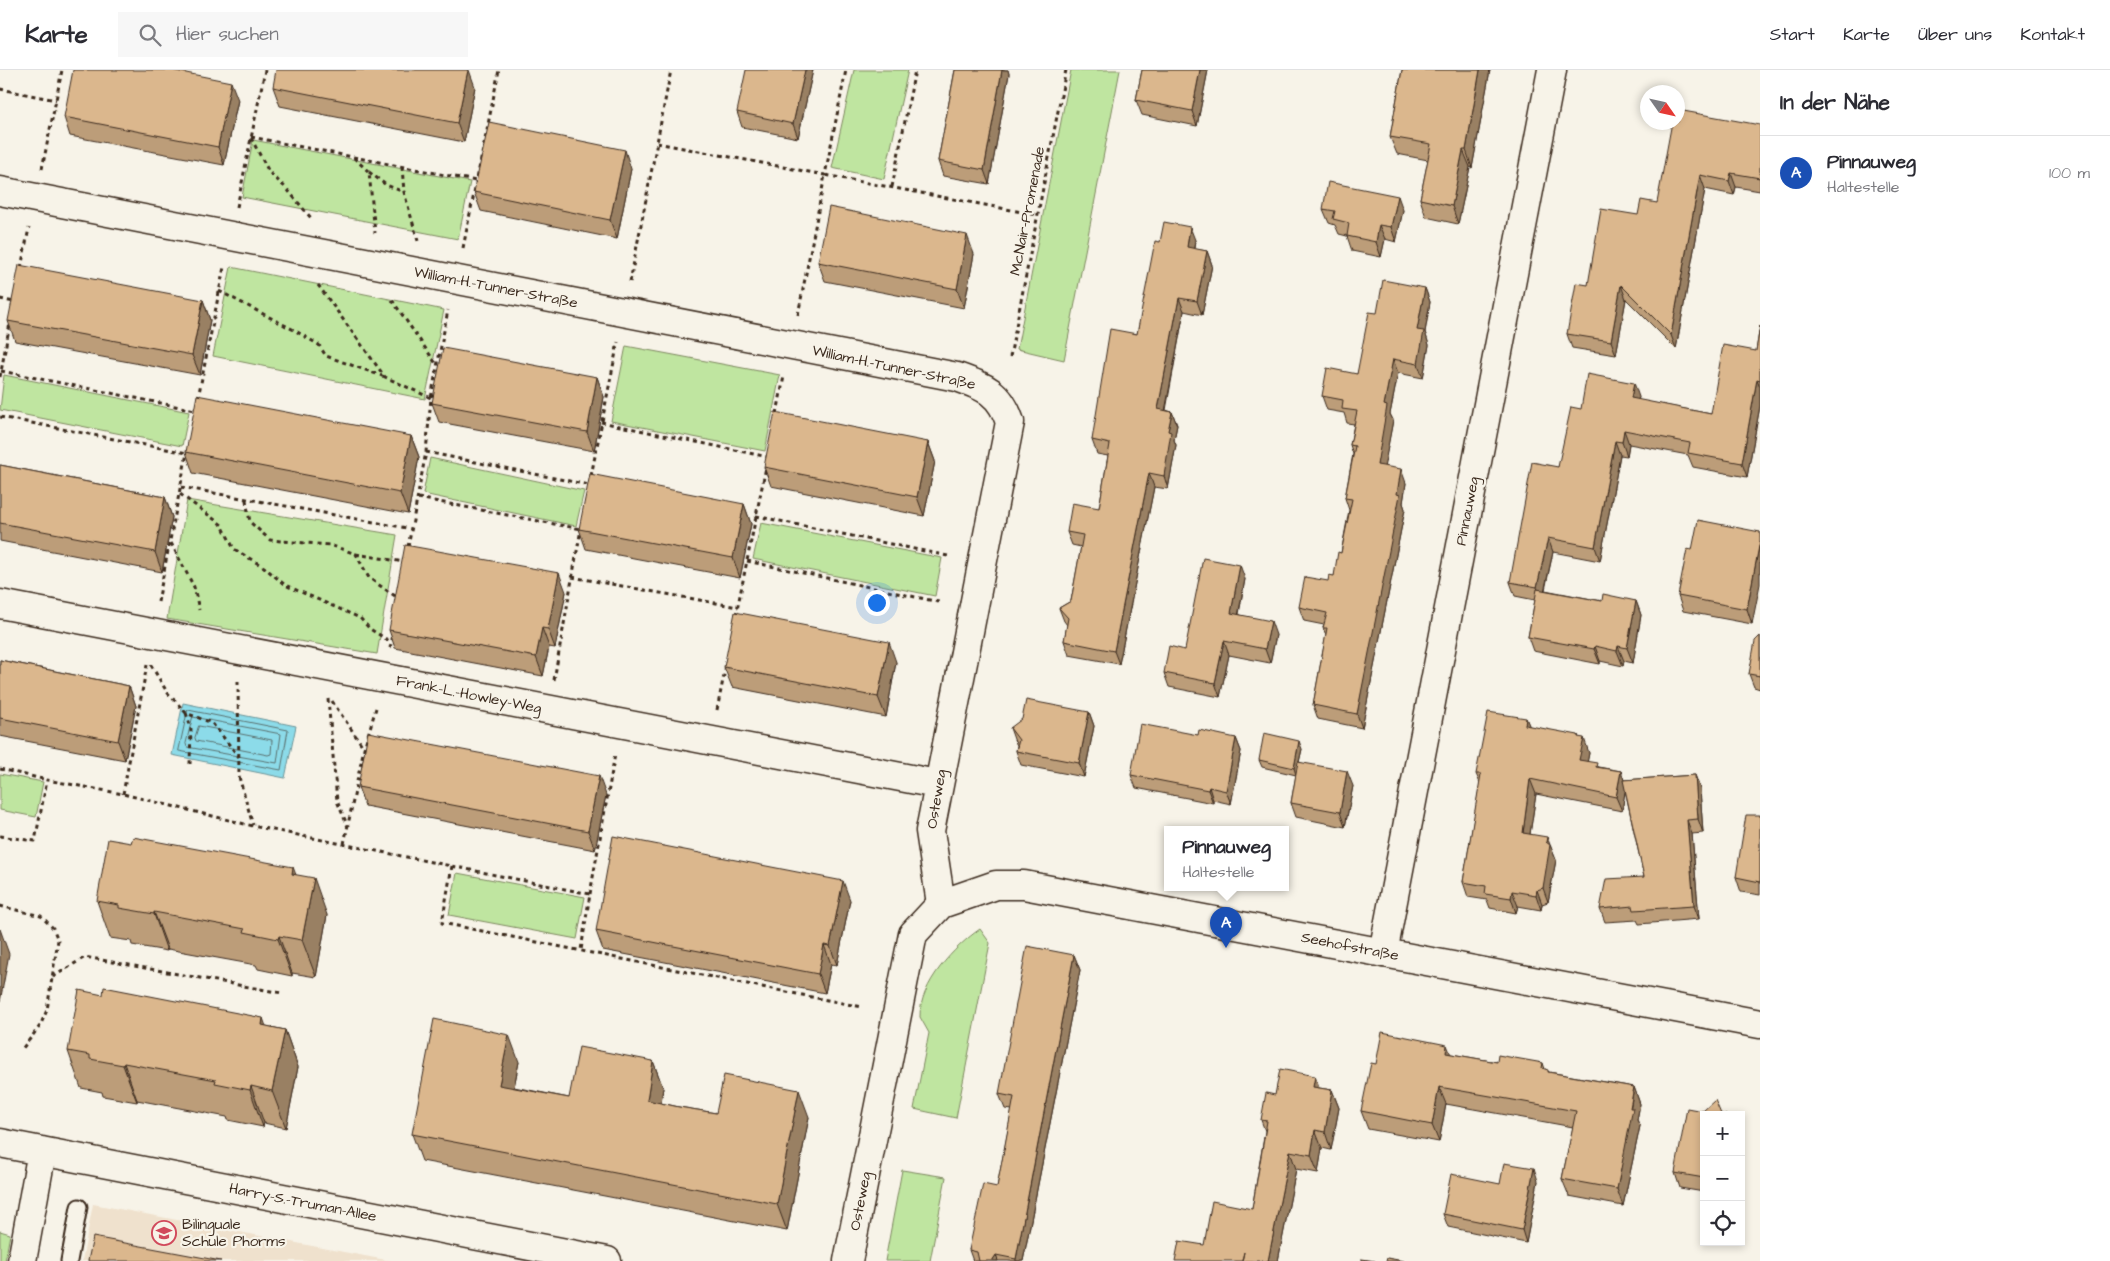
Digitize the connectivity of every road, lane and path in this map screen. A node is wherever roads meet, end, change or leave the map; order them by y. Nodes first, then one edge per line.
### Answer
1 (62, 70) edge
2 (265, 70) edge
3 (499, 70) edge
4 (671, 70) edge
5 (846, 70) edge
6 (915, 70) edge
7 (1066, 70) edge
8 (1552, 70) edge
9 (0, 89) edge
10 (56, 100) junction
11 (251, 137) junction
12 (657, 143) junction
13 (352, 157) junction
14 (402, 167) junction
15 (42, 169) dead end
16 (369, 172) junction
17 (826, 175) junction
18 (476, 181) junction
19 (892, 187) junction
20 (0, 191) edge
21 (404, 192) junction
22 (237, 207) dead end
23 (1038, 215) junction
24 (313, 222) dead end
25 (30, 225) dead end
26 (375, 233) dead end
27 (418, 242) dead end
28 (462, 250) dead end
29 (225, 263) dead end
30 (20, 273) edge
31 (315, 280) dead end
32 (630, 283) dead end
33 (16, 292) edge
34 (219, 292) junction
35 (388, 295) dead end
36 (0, 299) edge
37 (14, 302) junction
38 (448, 306) dead end
39 (12, 311) edge
40 (798, 315) dead end
41 (11, 319) edge
42 (618, 339) dead end
43 (1010, 357) dead end
44 (438, 366) junction
45 (1, 371) edge
46 (785, 372) dead end
47 (0, 377) edge
48 (385, 377) junction
49 (991, 391) joint
50 (431, 398) junction
51 (195, 410) junction
52 (0, 417) edge
53 (194, 418) edge
54 (776, 419) edge
55 (601, 422) junction
56 (189, 444) edge
57 (770, 447) edge
58 (426, 452) junction
59 (188, 453) junction
60 (768, 457) junction
61 (589, 485) junction
62 (181, 487) junction
63 (180, 494) junction
64 (587, 494) edge
65 (418, 498) junction
66 (246, 500) junction
67 (756, 516) junction
68 (583, 520) edge
69 (412, 529) junction
70 (581, 529) junction
71 (170, 542) junction
72 (356, 554) junction
73 (948, 556) dead end
74 (747, 561) junction
75 (405, 562) junction
76 (404, 571) edge
77 (572, 577) junction
78 (400, 589) edge
79 (399, 598) junction
80 (939, 602) dead end
81 (0, 604) edge
82 (397, 607) edge
83 (738, 607) junction
84 (736, 616) edge
85 (152, 633) junction
86 (393, 633) edge
87 (391, 642) junction
88 (205, 643) junction
89 (238, 649) junction
90 (726, 664) edge
91 (385, 678) junction
92 (548, 709) junction
93 (186, 713) junction
94 (621, 723) junction
95 (711, 740) junction
96 (364, 748) junction
97 (239, 757) junction
98 (190, 764) dead end
99 (0, 769) edge
100 (47, 780) junction
101 (937, 784) junction
102 (123, 794) junction
103 (253, 826) junction
104 (348, 828) junction
105 (0, 836) edge
106 (344, 844) junction
107 (452, 866) junction
108 (590, 894) junction
109 (941, 904) junction
110 (0, 906) edge
111 (580, 950) junction
112 (1384, 953) junction
113 (53, 977) junction
114 (282, 994) dead end
115 (862, 1007) dead end
116 (1760, 1024) edge
117 (22, 1048) dead end
118 (0, 1143) edge
119 (42, 1151) junction
120 (79, 1207) dead end
121 (22, 1261) edge
122 (69, 1261) edge
123 (607, 1261) edge
124 (848, 1261) edge

1 - 10 path
2 - 11 path
3 - 18 path
4 - 12 path
5 - 17 path
6 - 19 path
7 - 23 path, McNair-Promenade
8 - 112 street, Pinnauweg
9 - 10 path
10 - 15 path
11 - 13 path
11 - 22 path
11 - 24 path
12 - 17 path
12 - 32 path
13 - 14 path
13 - 16 path
14 - 18 path
14 - 21 path
16 - 21 path
16 - 26 path
17 - 19 path
17 - 40 path
18 - 28 path
19 - 23 path
20 - 49 street, William-H.-Tunner-Straße
21 - 27 path
23 - 43 path, McNair-Promenade
25 - 30 path
29 - 34 path
31 - 48 path
33 - 37 path
34 - 48 path
34 - 51 path
35 - 44 path
36 - 37 path
37 - 39 path
38 - 44 path
41 - 45 path
42 - 55 path
44 - 50 path
45 - 47 path
45 - 51 path
46 - 54 path
48 - 50 path
49 - 101 street, Osteweg
50 - 58 path
51 - 53 path
52 - 59 path
55 - 60 path
55 - 61 path
56 - 59 path
57 - 60 path
58 - 61 path
58 - 65 path
59 - 62 path
60 - 67 path
61 - 64 path
62 - 63 path
62 - 66 path
63 - 71 path
63 - 87 path
65 - 69 path
65 - 70 path
66 - 69 path
66 - 72 path
67 - 73 path
67 - 74 path
68 - 70 path
69 - 75 path
70 - 77 path
71 - 85 path
71 - 88 path
72 - 75 path
72 - 79 path
74 - 80 path
74 - 83 path
75 - 76 path
77 - 83 path
77 - 92 path
78 - 79 path
79 - 82 path
81 - 85 street, Frank-L.-Howley-Weg
83 - 84 path
85 - 88 street, Frank-L.-Howley-Weg
86 - 87 path
87 - 91 path
88 - 89 street, Frank-L.-Howley-Weg
89 - 91 street, Frank-L.-Howley-Weg
89 - 97 path
90 - 95 path
91 - 92 street, Frank-L.-Howley-Weg
91 - 96 path
92 - 94 street, Frank-L.-Howley-Weg
93 - 97 path
93 - 98 path
93 - 102 path
94 - 95 street, Frank-L.-Howley-Weg
94 - 108 path
95 - 101 street, Frank-L.-Howley-Weg
96 - 104 path
96 - 104 path
97 - 103 path
99 - 100 path
100 - 102 path
100 - 105 path
101 - 109 street, Osteweg
102 - 103 path
103 - 106 path
104 - 106 path
106 - 107 path
107 - 108 path
107 - 111 path
108 - 111 path
109 - 112 street, Seehofstraße
109 - 124 street, Osteweg
110 - 113 path
111 - 115 path
112 - 116 street, Seehofstraße
113 - 114 path
113 - 117 path
118 - 119 street, Harry-S.-Truman-Allee
119 - 121 street
119 - 123 street, Harry-S.-Truman-Allee
120 - 122 lane

